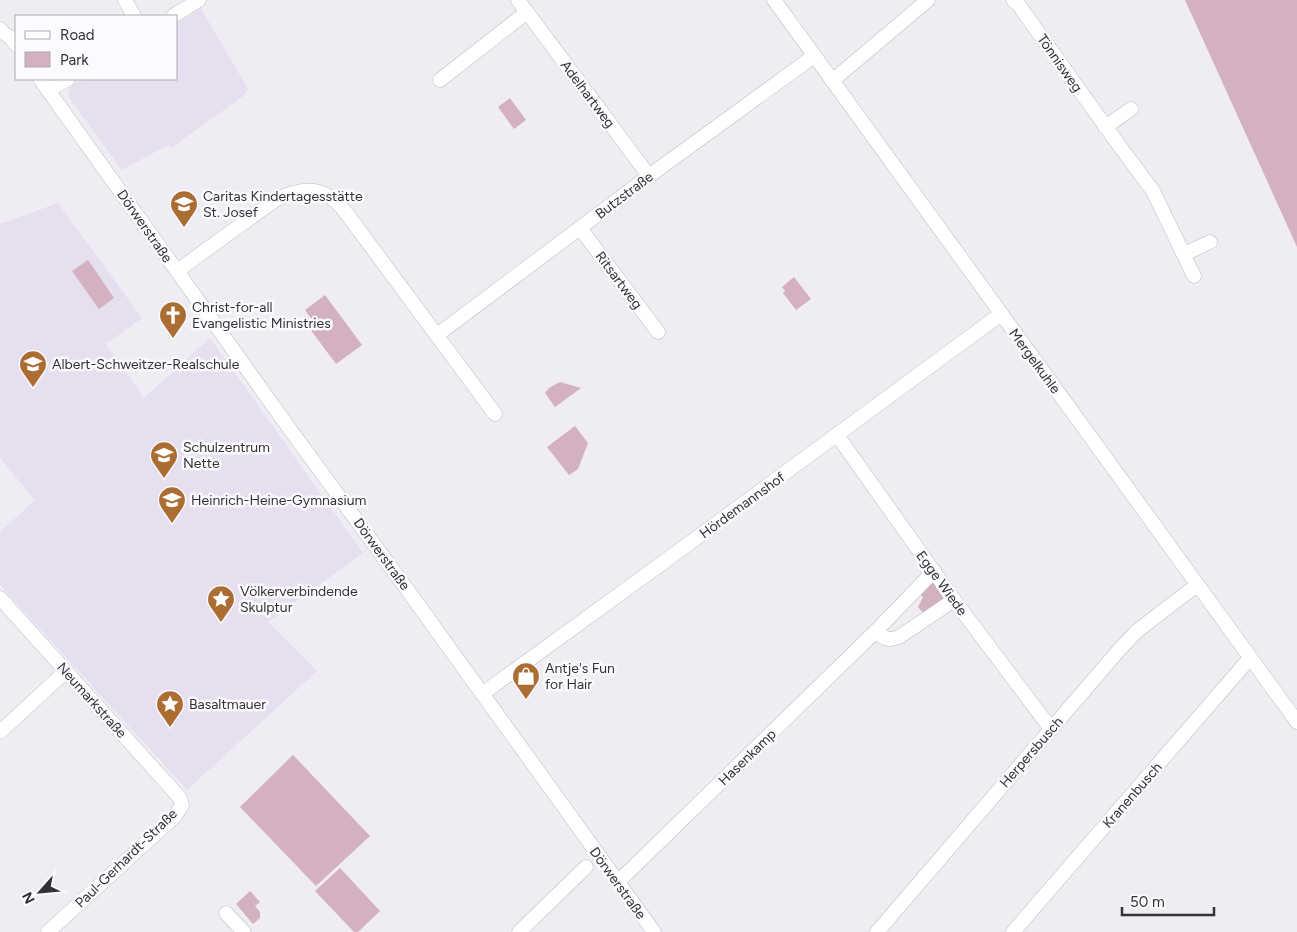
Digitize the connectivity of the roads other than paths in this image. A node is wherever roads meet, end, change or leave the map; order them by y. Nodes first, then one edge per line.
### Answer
1 (125, 0) edge
2 (199, 0) edge
3 (518, 0) edge
4 (774, 0) edge
5 (928, 0) edge
6 (1014, 0) edge
7 (527, 12) junction
8 (133, 15) edge
9 (175, 15) edge
10 (0, 29) edge
11 (15, 44) edge
12 (814, 56) junction
13 (64, 80) edge
14 (440, 80) dead end
15 (832, 81) junction
16 (44, 85) edge
17 (1131, 109) dead end
18 (1106, 127) junction
19 (649, 176) junction
20 (580, 228) junction
21 (1210, 242) dead end
22 (1184, 254) junction
23 (177, 271) junction
24 (1194, 276) dead end
25 (1001, 314) junction
26 (658, 332) dead end
27 (437, 335) junction
28 (495, 414) dead end
29 (837, 435) junction
30 (934, 571) junction
31 (1197, 585) junction
32 (0, 598) edge
33 (954, 600) junction
34 (876, 631) junction
35 (1250, 658) junction
36 (66, 671) junction
37 (482, 694) junction
38 (1297, 722) edge
39 (1051, 729) junction
40 (0, 732) edge
41 (182, 804) joint
42 (586, 867) dead end
43 (618, 882) junction
44 (226, 913) dead end
45 (242, 931) edge
46 (48, 932) edge
47 (518, 932) edge
48 (654, 932) edge
49 (878, 932) edge
50 (1013, 932) edge

1 - 8 street
2 - 9 street
3 - 7 street, Adelhartweg
4 - 12 street, Mergelkuhle
5 - 15 street
6 - 18 street, Tönnisweg
7 - 14 street
7 - 19 street, Adelhartweg
10 - 11 street
12 - 15 street, Mergelkuhle
12 - 19 street, Butzstraße
13 - 16 street
15 - 25 street, Mergelkuhle
16 - 23 street, Dörwerstraße
17 - 18 street
18 - 22 street, Tönnisweg
19 - 20 street, Butzstraße
20 - 26 street, Ritsartweg
20 - 27 street, Butzstraße
21 - 22 street
22 - 24 street, Tönnisweg
23 - 27 street
23 - 37 street, Dörwerstraße
25 - 29 street, Hördemannshof
25 - 31 street, Mergelkuhle
27 - 28 street
29 - 30 street, Egge Wiede
29 - 37 street, Hördemannshof
30 - 33 street, Egge Wiede
30 - 34 street, Hasenkamp
31 - 35 street, Mergelkuhle
31 - 39 street, Herpersbusch
32 - 36 street, Neumarkstraße
33 - 34 street
33 - 39 street, Egge Wiede
34 - 43 street, Hasenkamp
35 - 38 street, Mergelkuhle
35 - 50 street, Kranenbusch
36 - 40 street
36 - 41 street, Neumarkstraße
37 - 43 street, Dörwerstraße
39 - 49 street, Herpersbusch
41 - 46 street, Paul-Gerhardt-Straße
42 - 47 street
43 - 48 street, Dörwerstraße
44 - 45 street

